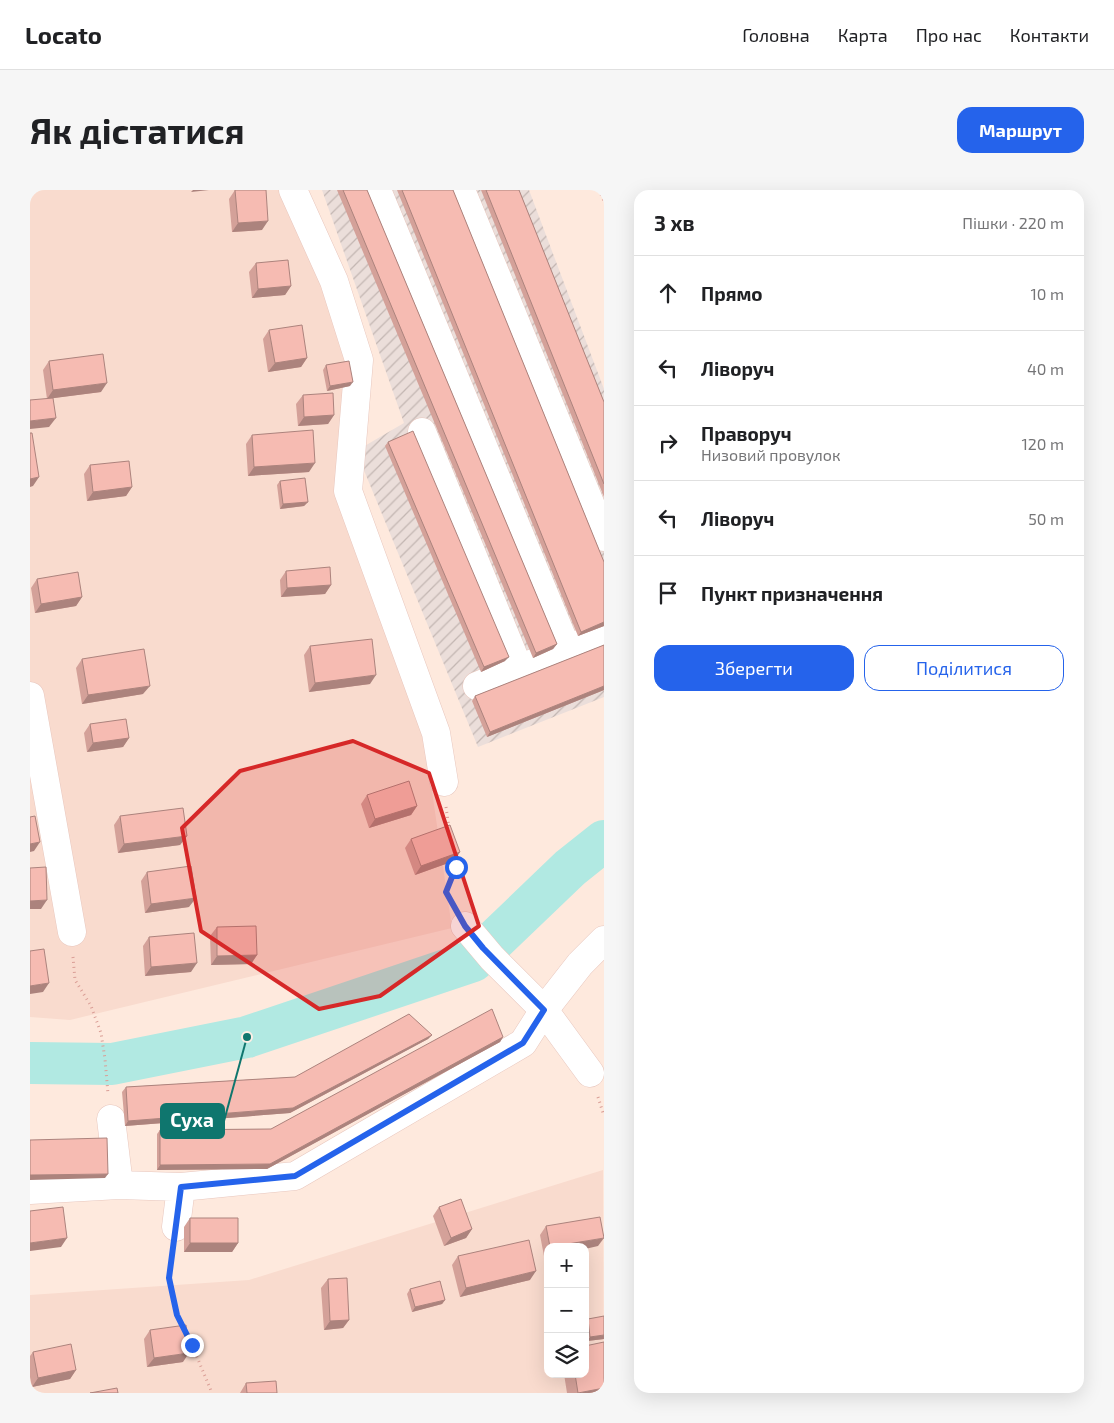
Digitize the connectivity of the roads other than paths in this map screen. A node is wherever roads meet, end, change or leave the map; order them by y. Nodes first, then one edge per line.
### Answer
1 (293, 190) edge
2 (377, 190) edge
3 (460, 190) edge
4 (422, 432) dead end
5 (604, 537) edge
6 (604, 634) edge
7 (567, 649) junction
8 (519, 668) junction
9 (477, 686) dead end
10 (30, 696) edge
11 (444, 782) road end
12 (465, 926) road end
13 (604, 940) edge
14 (72, 941) road end
15 (544, 1010) junction
16 (590, 1073) dead end
17 (111, 1119) dead end
18 (118, 1185) junction
19 (181, 1187) junction
20 (30, 1190) edge
21 (176, 1227) road end

1 - 11 street
2 - 7 street
3 - 5 street
4 - 8 street
6 - 7 street
7 - 8 street
8 - 9 street
10 - 14 street
12 - 15 street
13 - 15 street
15 - 16 street
15 - 19 street
17 - 18 street
18 - 19 street
18 - 20 street
19 - 21 street

